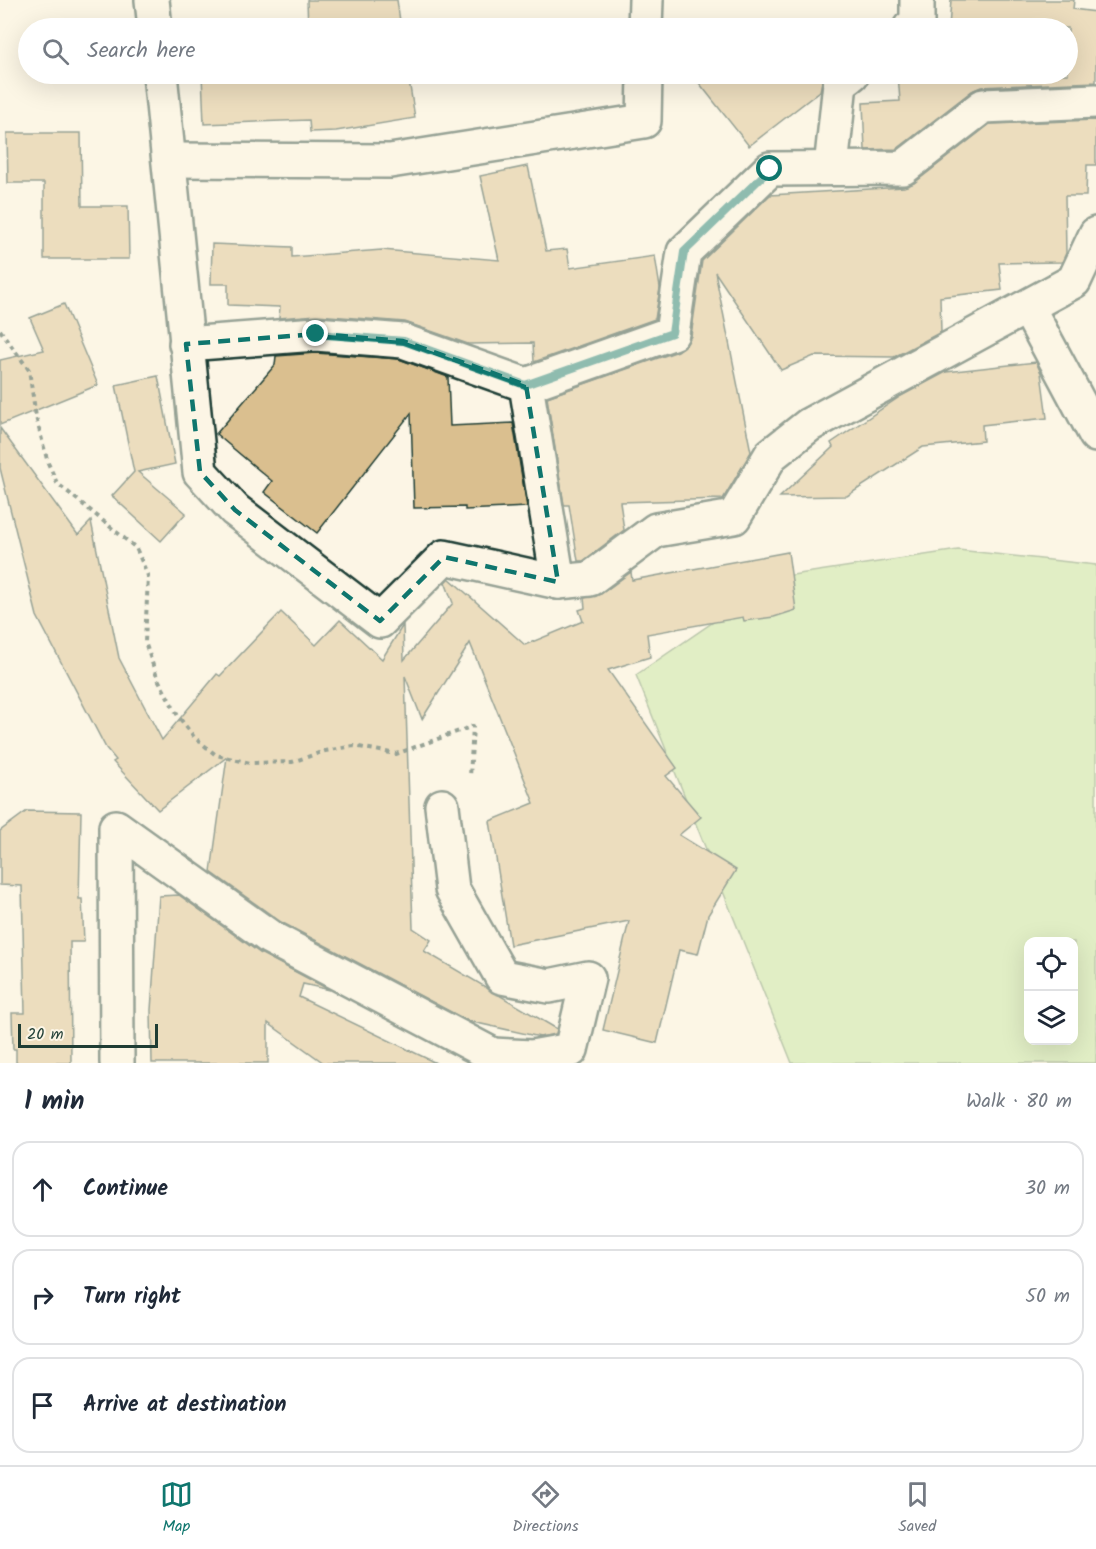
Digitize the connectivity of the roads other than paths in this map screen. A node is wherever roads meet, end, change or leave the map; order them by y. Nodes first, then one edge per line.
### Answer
1 (152, 0) edge
2 (646, 0) edge
3 (917, 0) edge
4 (154, 18) edge
5 (645, 18) edge
6 (917, 18) edge
7 (160, 84) edge
8 (645, 84) edge
9 (840, 84) edge
10 (1096, 101) edge
11 (169, 160) junction
12 (831, 168) junction
13 (1096, 234) edge
14 (1028, 308) junction
15 (186, 344) junction
16 (525, 385) junction
17 (1096, 435) edge
18 (558, 582) junction
19 (442, 806) road end
20 (117, 1063) edge

1 - 4 street
2 - 5 street
3 - 6 street
7 - 11 street
8 - 11 street
9 - 12 street
10 - 12 street
11 - 15 street
12 - 16 street
13 - 14 street
14 - 17 street
14 - 18 street
15 - 16 street
15 - 18 street
16 - 18 street
19 - 20 street

